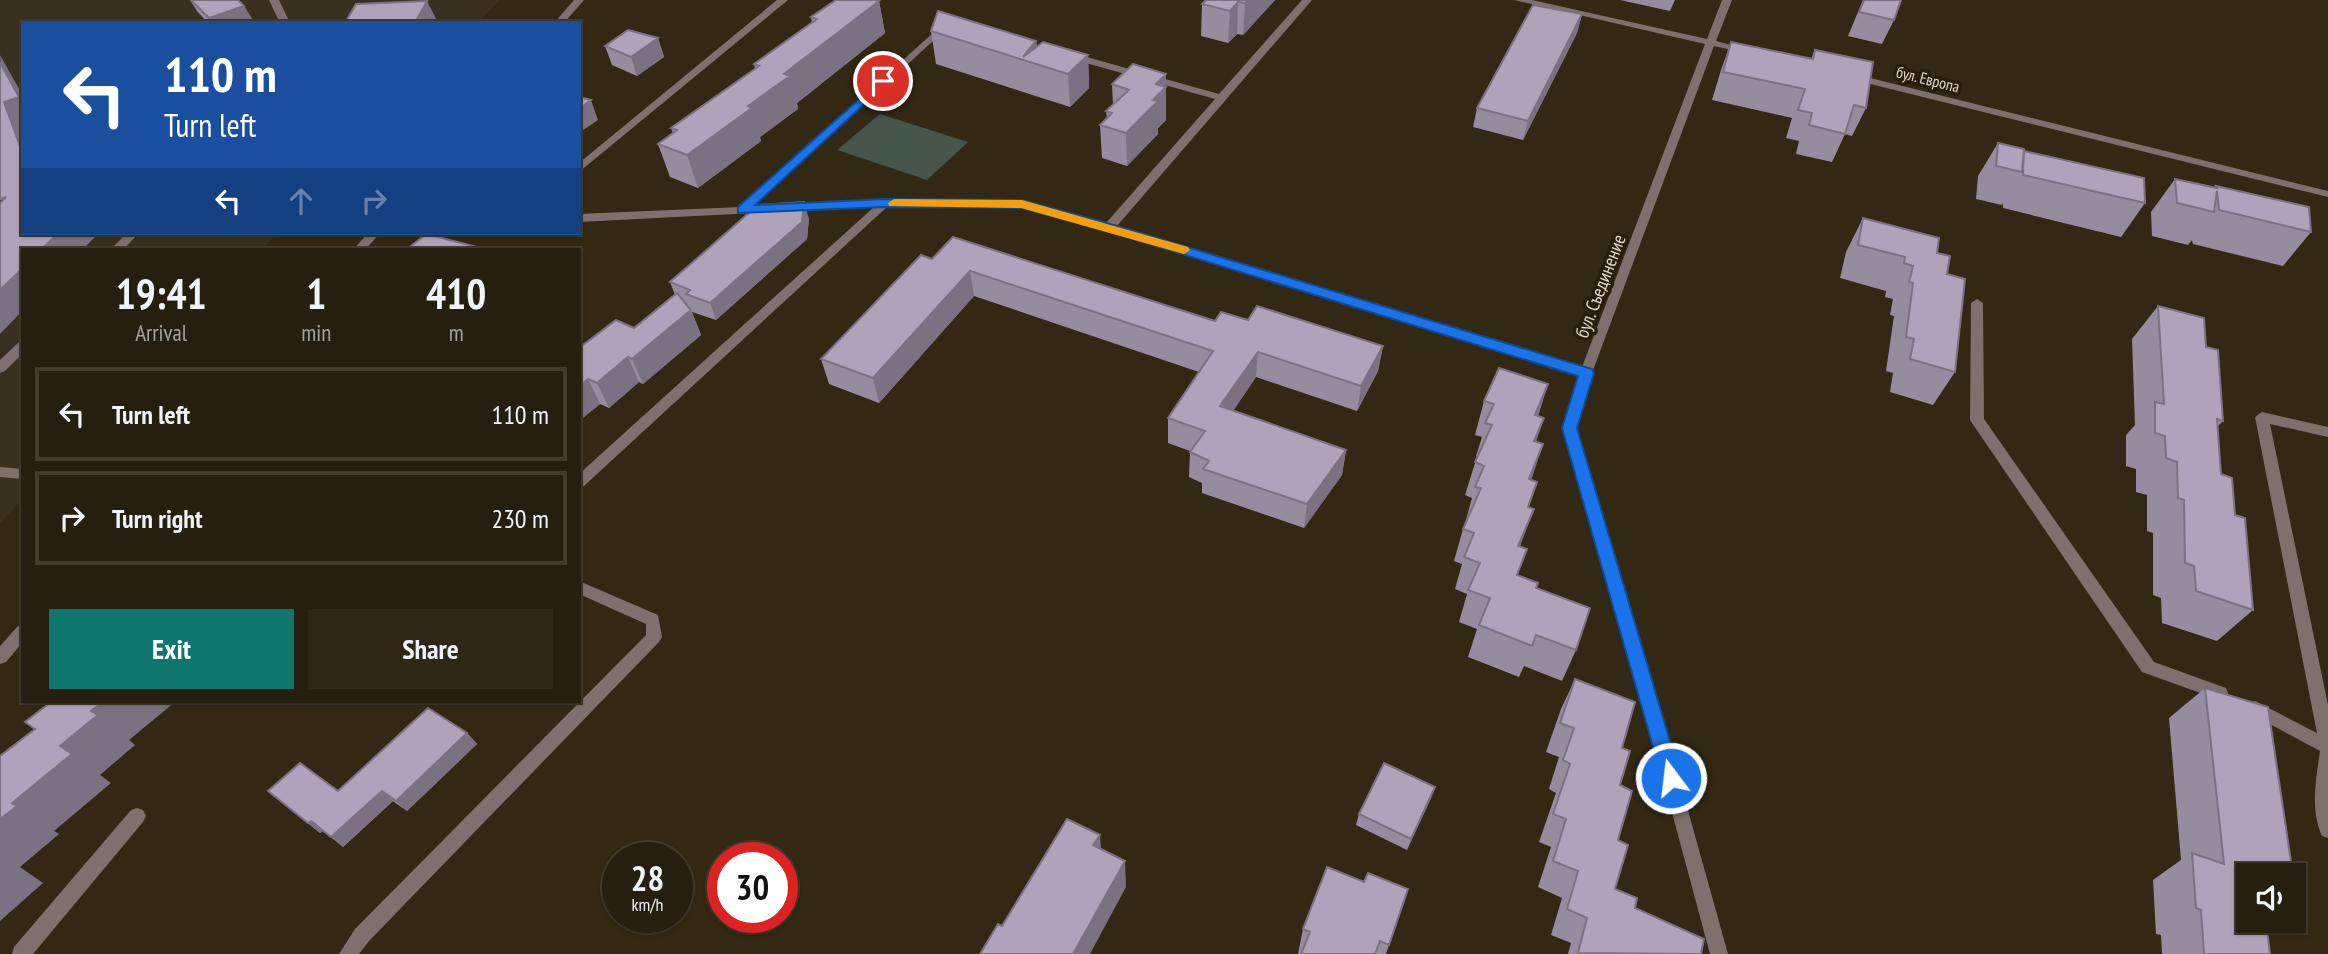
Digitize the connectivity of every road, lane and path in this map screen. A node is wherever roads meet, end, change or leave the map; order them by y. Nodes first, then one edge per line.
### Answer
1 (274, 0) edge
2 (579, 0) edge
3 (783, 0) edge
4 (1307, 0) edge
5 (1519, 0) edge
6 (1727, 0) edge
7 (284, 21) edge
8 (561, 21) edge
9 (954, 24) edge
10 (1712, 42) junction
11 (1061, 53) edge
12 (1761, 54) edge
13 (1848, 76) edge
14 (1222, 98) junction
15 (581, 167) edge
16 (2328, 194) edge
17 (885, 203) junction
18 (743, 210) junction
19 (581, 218) edge
20 (1109, 228) junction
21 (131, 235) edge
22 (118, 248) edge
23 (1977, 303) dead end
24 (21, 347) edge
25 (0, 368) edge
26 (1586, 373) junction
27 (2328, 432) edge
28 (0, 472) edge
29 (21, 474) edge
30 (581, 480) edge
31 (581, 588) edge
32 (21, 633) edge
33 (0, 657) edge
34 (2328, 747) edge
35 (137, 816) dead end
36 (2328, 830) edge
37 (21, 954) edge
38 (348, 954) edge
39 (1719, 954) edge

1 - 7 street
2 - 8 street
3 - 15 street
4 - 14 street
5 - 10 street
6 - 10 street, бул. Съединение
9 - 18 street
10 - 12 street
10 - 26 street, бул. Съединение
11 - 14 street
13 - 16 street, бул. Европа
14 - 20 street
17 - 18 street
17 - 20 street
17 - 30 street
18 - 19 street
20 - 26 street
21 - 22 street
23 - 34 street
24 - 25 street
26 - 39 street, бул. Съединение
27 - 34 street
28 - 29 street
31 - 38 street
32 - 33 street
34 - 36 street
35 - 37 street

